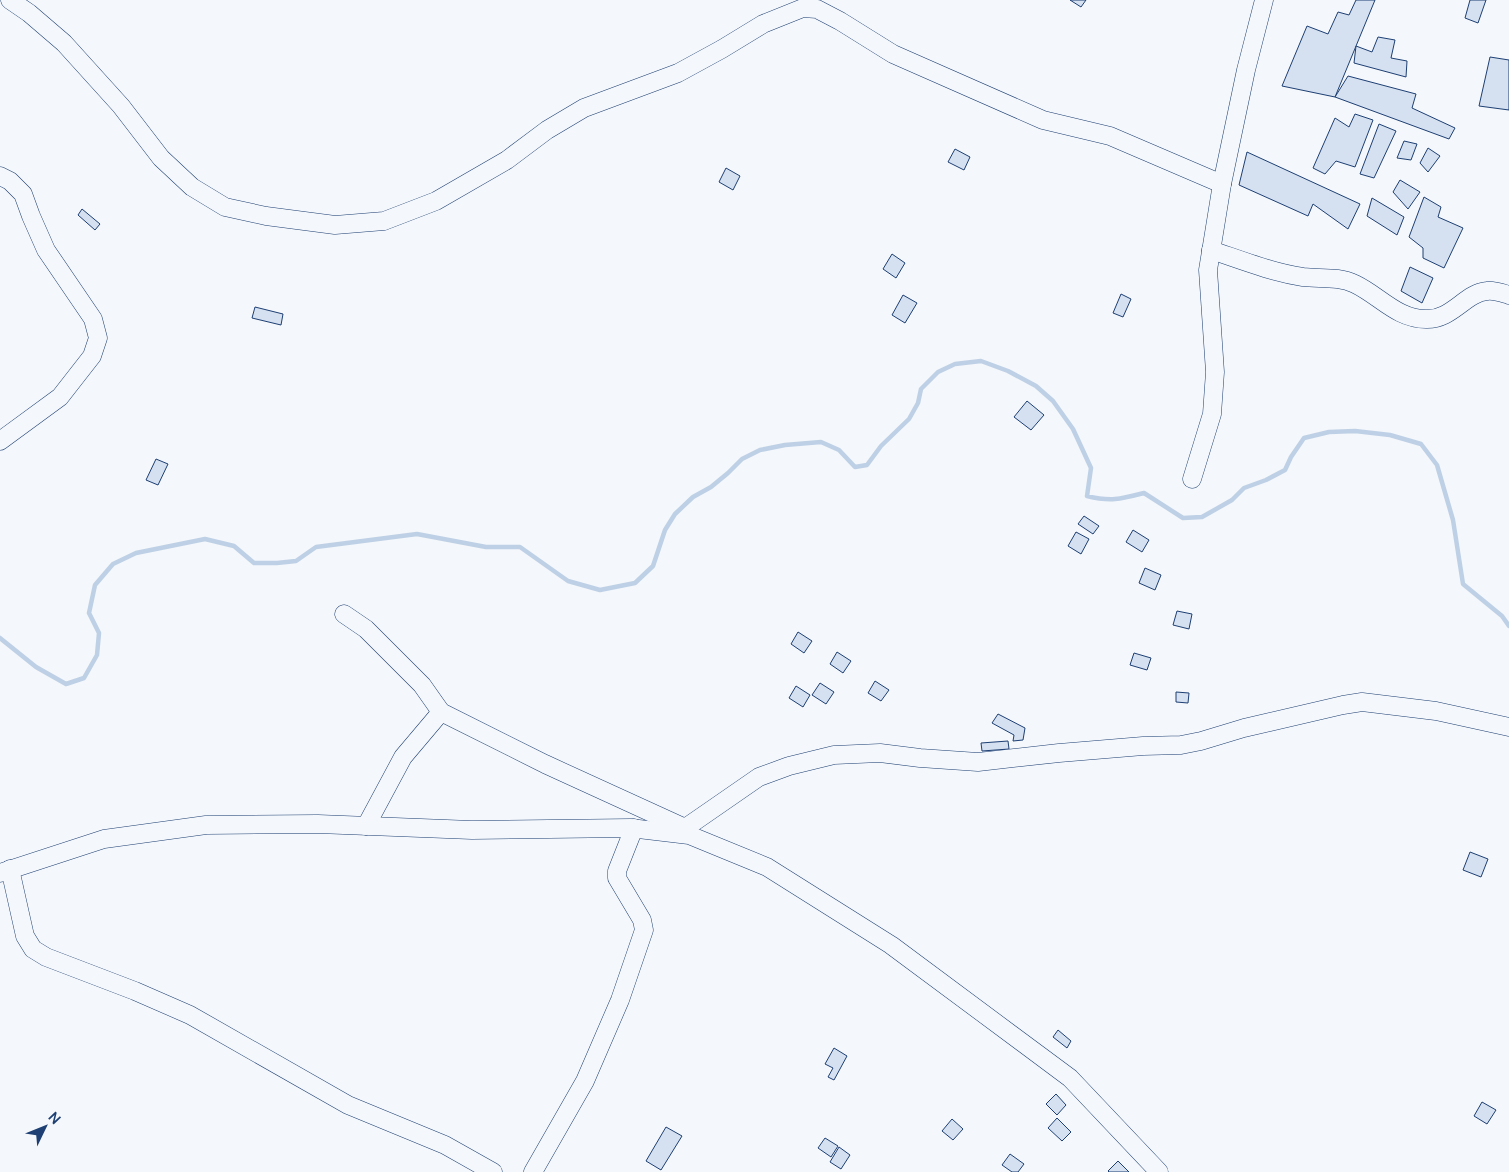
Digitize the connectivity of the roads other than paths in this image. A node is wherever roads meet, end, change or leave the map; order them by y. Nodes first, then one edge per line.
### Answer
1 (10, 0) edge
2 (1264, 0) edge
3 (0, 176) edge
4 (1222, 184) junction
5 (1211, 250) junction
6 (1509, 294) edge
7 (0, 442) edge
8 (1192, 479) dead end
9 (344, 614) dead end
10 (442, 712) junction
11 (1509, 727) edge
12 (366, 826) junction
13 (634, 828) junction
14 (682, 831) junction
15 (5, 871) edge
16 (493, 1172) edge
17 (532, 1172) edge
18 (1159, 1172) edge

1 - 4 street
2 - 4 street
3 - 7 street
4 - 5 street
5 - 6 street
5 - 8 street
9 - 10 street
10 - 12 street
10 - 14 street
11 - 14 street
12 - 13 street
12 - 15 street
13 - 14 street
13 - 17 street
14 - 18 street
15 - 16 street

